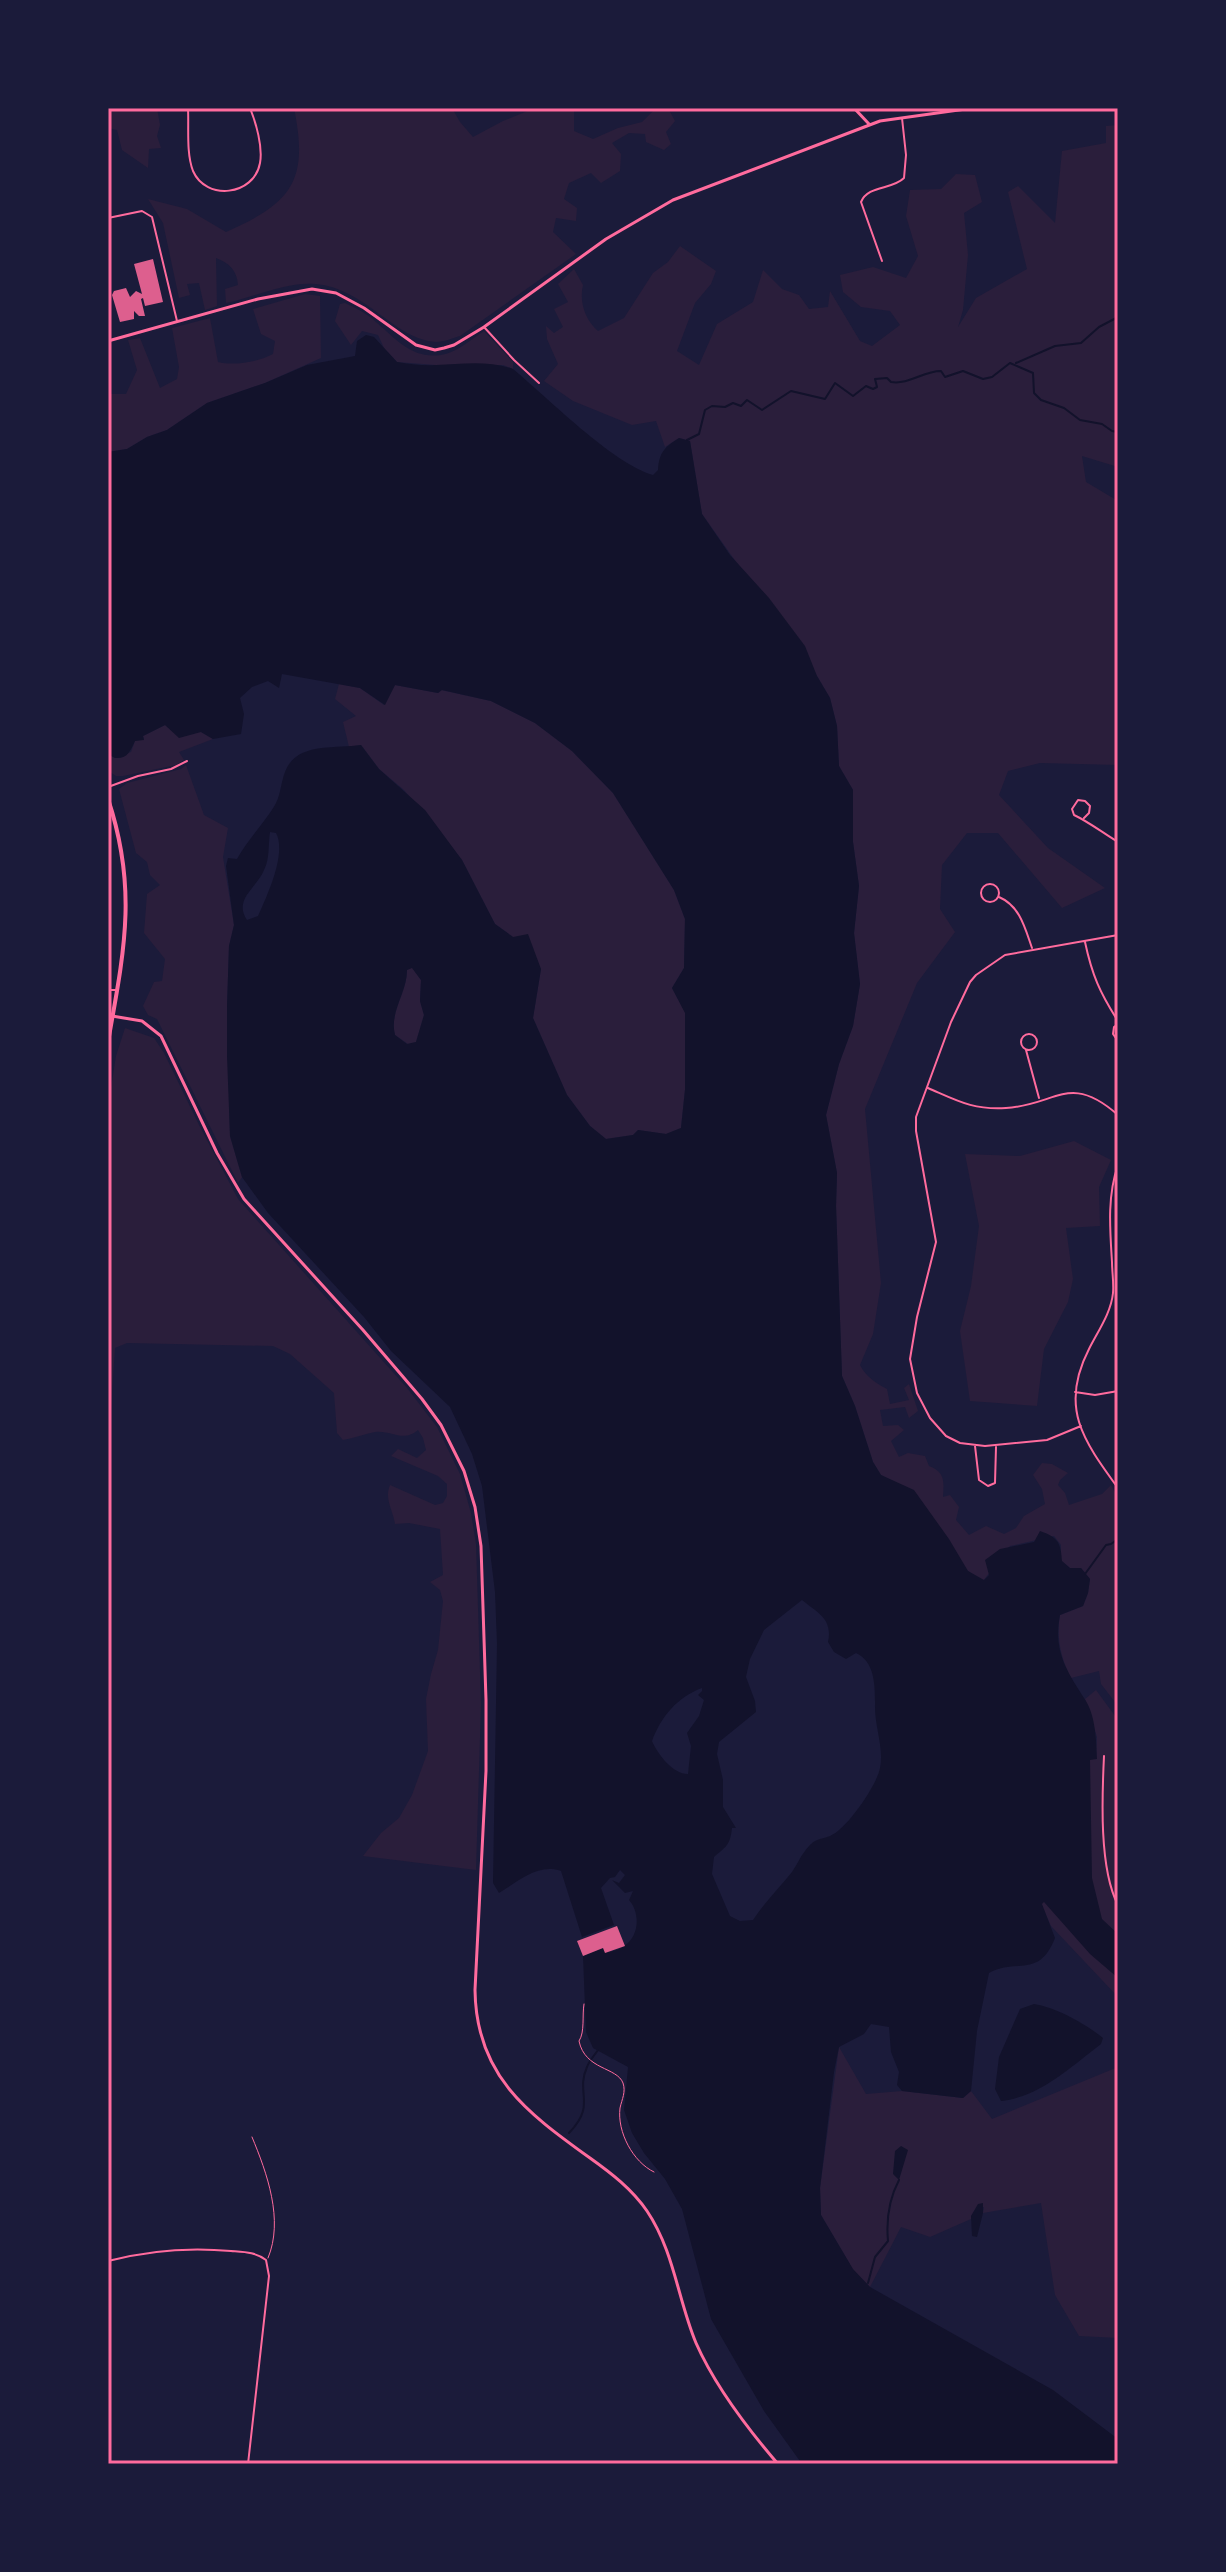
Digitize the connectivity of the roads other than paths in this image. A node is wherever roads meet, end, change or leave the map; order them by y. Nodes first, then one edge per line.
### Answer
1 (188, 108) edge
2 (250, 108) edge
3 (854, 108) edge
4 (973, 108) edge
5 (902, 117) junction
6 (869, 124) junction
7 (108, 218) edge
8 (882, 261) dead end
9 (177, 322) junction
10 (484, 327) junction
11 (108, 341) edge
12 (539, 383) dead end
13 (187, 761) dead end
14 (108, 787) edge
15 (108, 799) edge
16 (1084, 818) junction
17 (1118, 842) edge
18 (999, 897) junction
19 (1118, 935) edge
20 (1085, 941) junction
21 (1032, 950) junction
22 (108, 990) edge
23 (117, 991) junction
24 (112, 1016) junction
25 (1118, 1022) edge
26 (1118, 1041) edge
27 (108, 1042) edge
28 (1025, 1050) junction
29 (927, 1087) junction
30 (1040, 1099) junction
31 (1118, 1115) edge
32 (1118, 1165) edge
33 (1110, 1228) junction
34 (1118, 1228) edge
35 (1118, 1391) edge
36 (1074, 1392) junction
37 (1081, 1426) junction
38 (975, 1446) junction
39 (996, 1446) junction
40 (1118, 1488) edge
41 (1104, 1756) dead end
42 (1118, 1905) edge
43 (252, 2137) dead end
44 (266, 2260) junction
45 (108, 2261) edge
46 (248, 2464) edge
47 (778, 2464) edge

1 - 2 street
3 - 6 street
4 - 5 street
5 - 6 street
5 - 8 street
6 - 10 street
7 - 9 street
9 - 10 street
9 - 11 street
10 - 12 street
13 - 14 street
15 - 23 main road
16 - 16 street
16 - 17 street
18 - 18 street
18 - 21 street
19 - 20 street
20 - 21 street
20 - 25 street
21 - 29 street
22 - 23 street
23 - 24 main road
24 - 27 main road
24 - 47 street
25 - 26 street
28 - 28 street
28 - 30 street
29 - 30 street
29 - 38 street
30 - 31 street
32 - 33 street
33 - 34 street
33 - 36 street
35 - 36 street
36 - 37 street
37 - 39 street
37 - 40 street
38 - 39 street
38 - 39 street
41 - 42 street
43 - 44 lane
44 - 45 street
44 - 46 street

